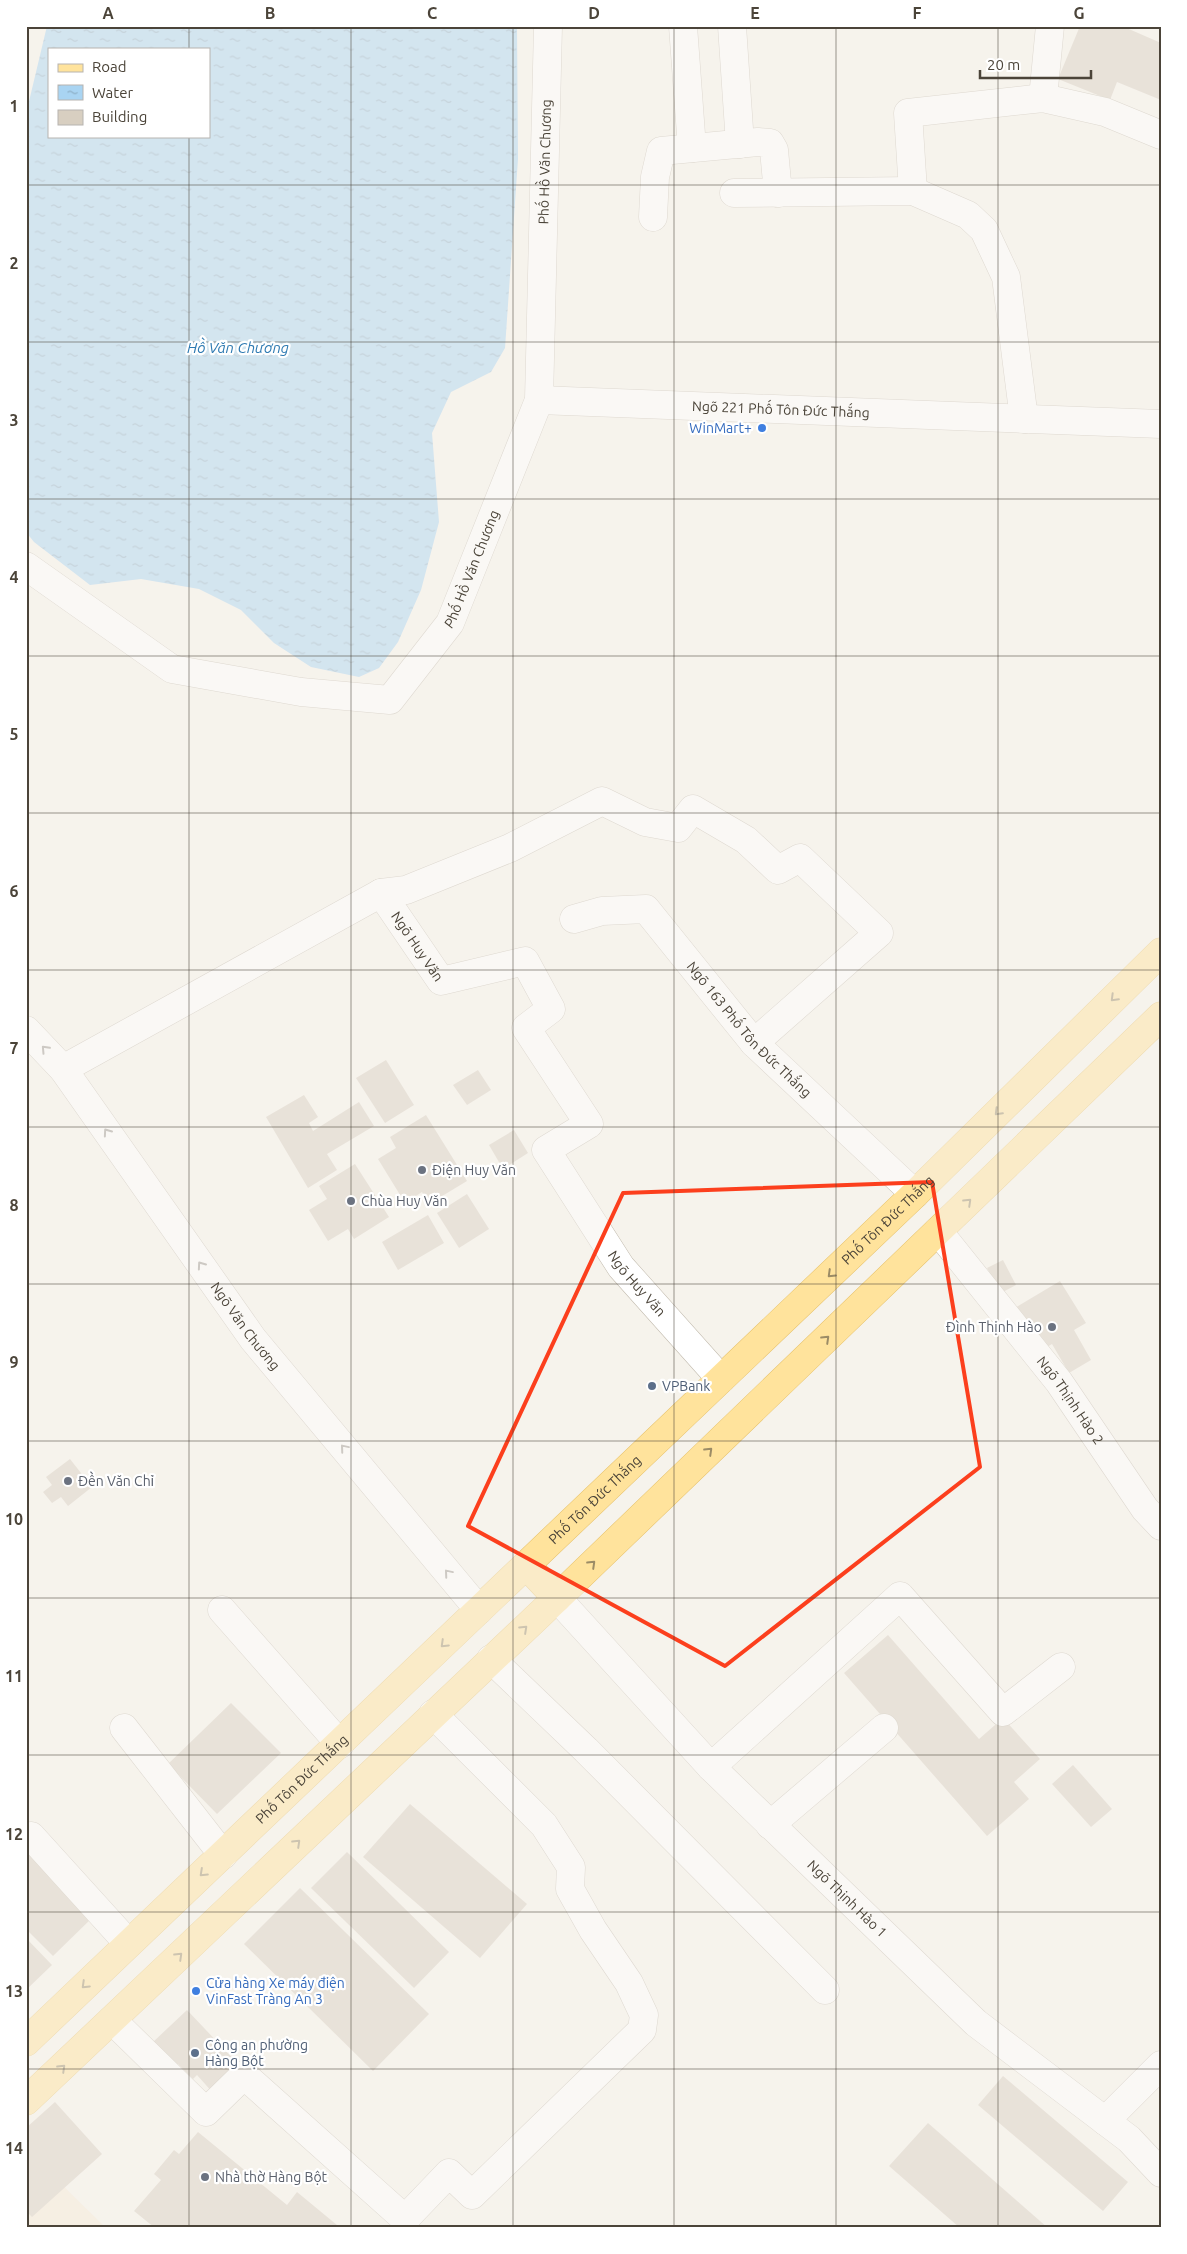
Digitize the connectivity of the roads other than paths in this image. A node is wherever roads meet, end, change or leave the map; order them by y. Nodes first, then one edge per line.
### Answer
1 (548, 26) edge
2 (683, 26) edge
3 (732, 26) edge
4 (1050, 26) edge
5 (1043, 98) junction
6 (1161, 135) edge
7 (740, 144) junction
8 (692, 148) junction
9 (913, 191) junction
10 (734, 193) dead end
11 (778, 193) junction
12 (652, 217) dead end
13 (539, 400) junction
14 (1024, 419) junction
15 (1161, 424) edge
16 (26, 566) edge
17 (381, 893) junction
18 (574, 920) dead end
19 (1161, 952) edge
20 (1159, 1021) edge
21 (26, 1030) edge
22 (754, 1043) junction
23 (63, 1069) junction
24 (914, 1194) junction
25 (938, 1231) junction
26 (721, 1379) junction
27 (1161, 1526) edge
28 (527, 1566) junction
29 (557, 1598) junction
30 (222, 1610) dead end
31 (479, 1610) junction
32 (491, 1659) junction
33 (1061, 1667) dead end
34 (432, 1714) junction
35 (124, 1728) dead end
36 (884, 1728) dead end
37 (340, 1744) junction
38 (711, 1767) junction
39 (770, 1825) junction
40 (31, 1836) dead end
41 (223, 1855) junction
42 (128, 1943) junction
43 (825, 1990) dead end
44 (112, 2020) junction
45 (26, 2042) edge
46 (1161, 2065) edge
47 (26, 2101) edge
48 (1105, 2121) junction
49 (1161, 2173) edge

1 - 13 street, Phố Hồ Văn Chương
2 - 8 street
3 - 7 street
4 - 5 street
5 - 6 street
5 - 9 street
7 - 8 street
7 - 11 street
8 - 12 street
9 - 11 street
9 - 14 street
10 - 11 street
13 - 14 street, Ngõ 221 Phố Tôn Đức Thắng
13 - 16 street, Phố Hồ Văn Chương
14 - 15 street, Ngõ 221 Phố Tôn Đức Thắng
17 - 22 street
17 - 23 street
17 - 26 street, Ngõ Huy Văn
18 - 22 street, Ngõ 163 Phố Tôn Đức Thắng
19 -> 24 main road, Phố Tôn Đức Thắng
25 -> 20 main road
23 -> 21 street, Ngõ Văn Chương
22 - 24 street, Ngõ 163 Phố Tôn Đức Thắng
31 -> 23 street, Ngõ Văn Chương
24 -> 26 main road, Phố Tôn Đức Thắng
25 - 27 street, Ngõ Thịnh Hào 2
29 -> 25 main road
26 - 28 main road, Phố Tôn Đức Thắng
28 - 29 main road
28 - 31 main road, Phố Tôn Đức Thắng
32 -> 29 main road
29 - 38 street, Ngõ Thịnh Hào 1
30 - 37 street
31 -> 37 main road, Phố Tôn Đức Thắng
32 - 34 main road
32 - 43 street
33 - 38 street
44 -> 34 main road
34 - 44 street
35 - 41 street
36 - 39 street
37 - 41 main road, Phố Tôn Đức Thắng
38 - 39 street, Ngõ Thịnh Hào 1
39 - 48 street, Ngõ Thịnh Hào 1
40 - 42 street
41 -> 42 main road, Phố Tôn Đức Thắng
42 -> 45 main road, Phố Tôn Đức Thắng
47 -> 44 main road
46 - 48 street
48 - 49 street, Ngõ Thịnh Hào 1

